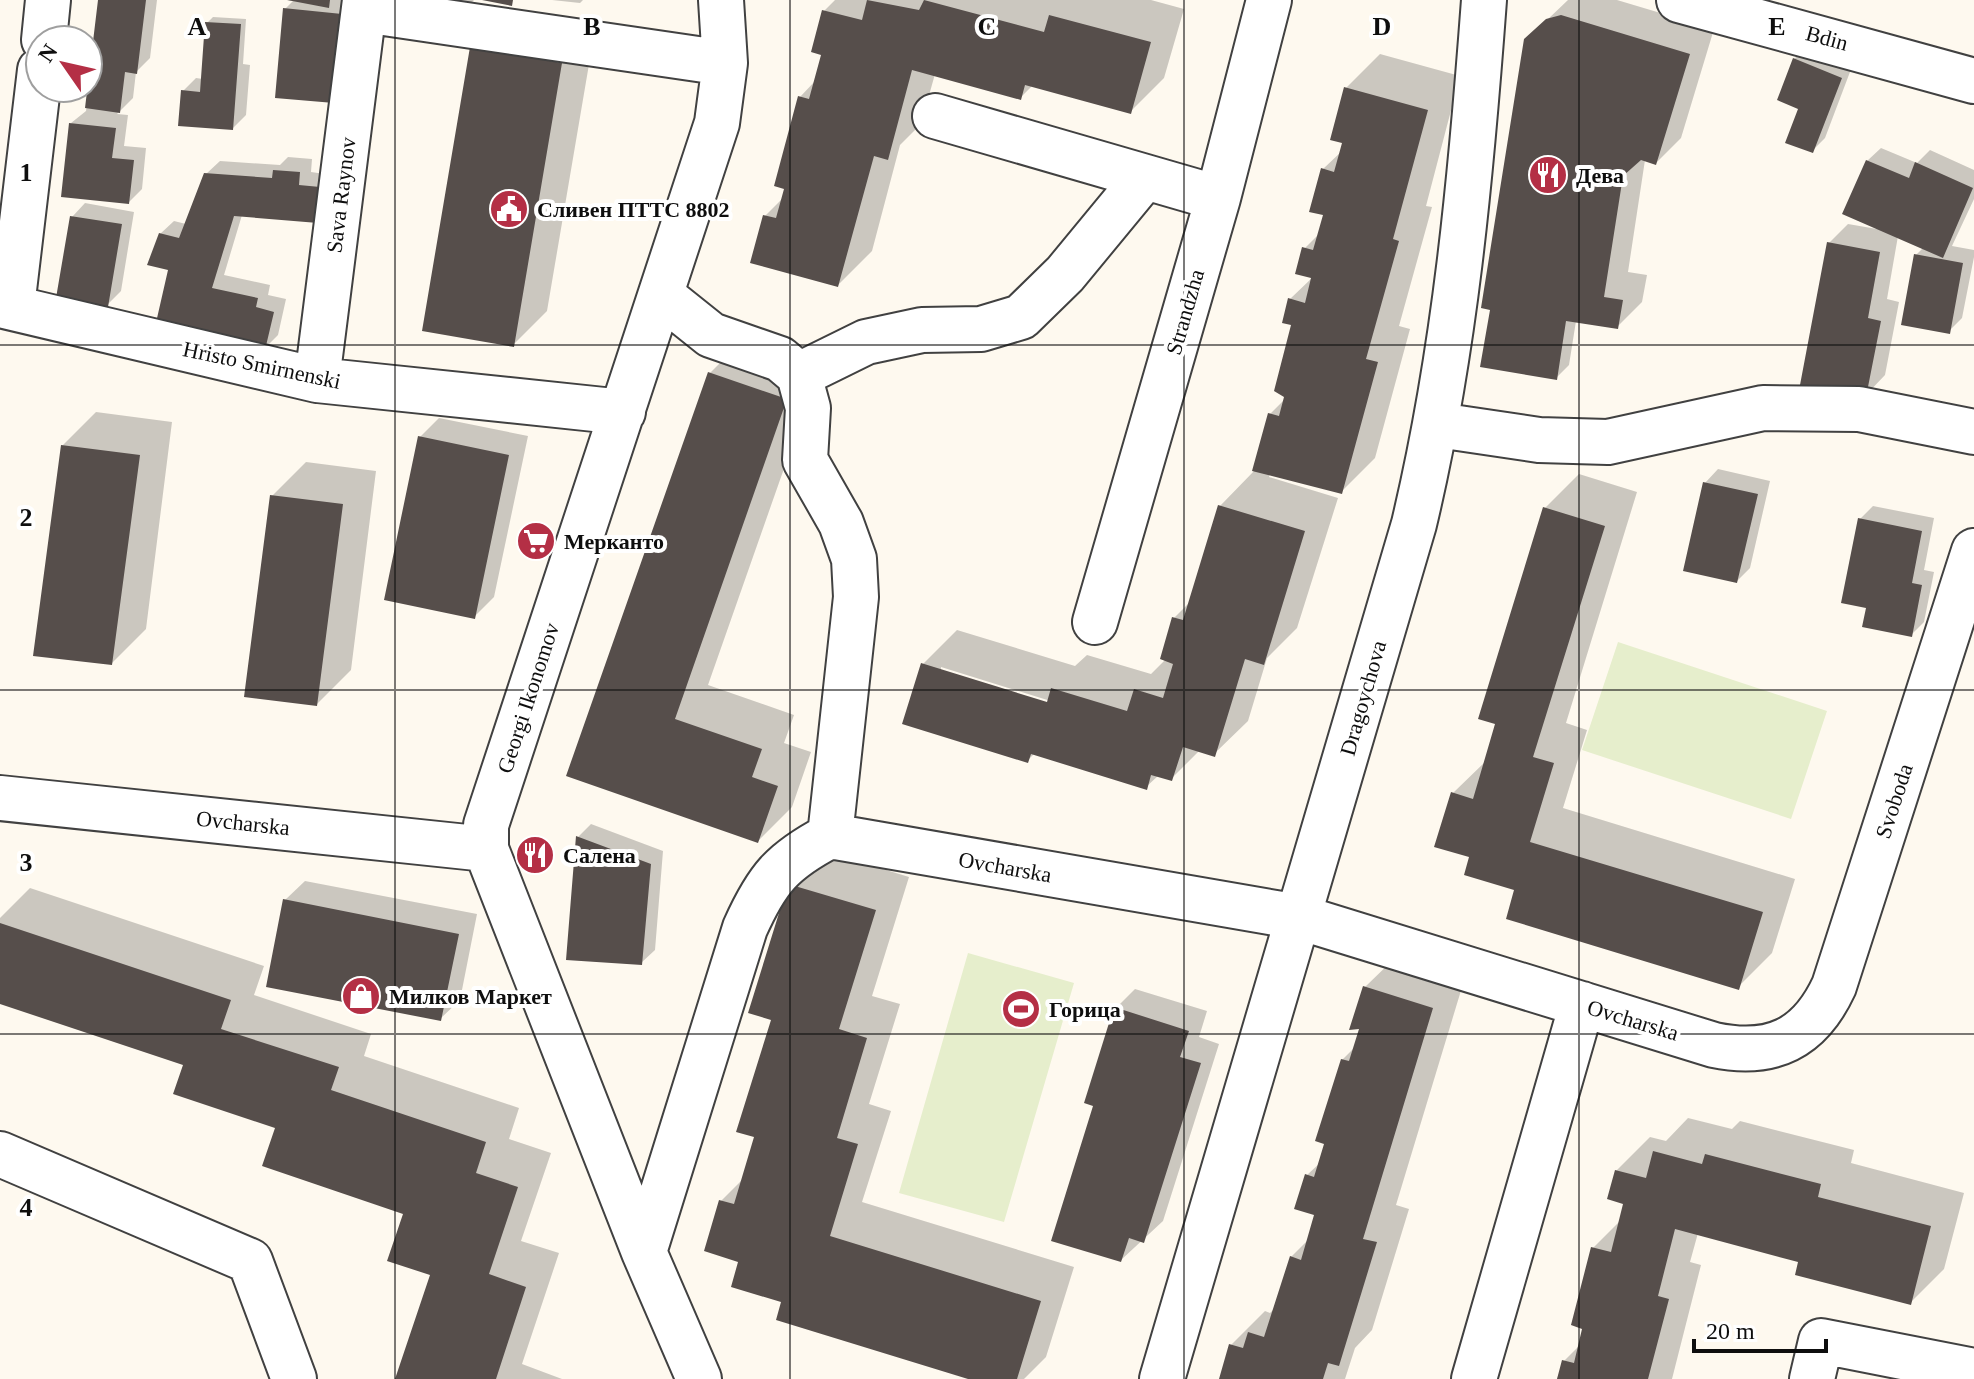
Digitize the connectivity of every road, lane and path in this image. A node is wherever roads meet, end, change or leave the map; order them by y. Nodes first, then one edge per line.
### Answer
1 (48, 0) edge
2 (721, 0) edge
3 (1269, 0) edge
4 (1484, 0) edge
5 (1679, 0) edge
6 (365, 5) edge
7 (46, 24) edge
8 (725, 63) junction
9 (1974, 81) edge
10 (35, 104) edge
11 (935, 116) dead end
12 (1145, 177) junction
13 (1218, 198) junction
14 (661, 295) junction
15 (6, 306) edge
16 (799, 375) junction
17 (317, 380) junction
18 (623, 412) junction
19 (1438, 425) junction
20 (1974, 432) edge
21 (1974, 551) edge
22 (1095, 622) dead end
23 (0, 798) edge
24 (830, 836) junction
25 (486, 849) junction
26 (1299, 917) junction
27 (1582, 1004) junction
28 (1793, 1037) joint
29 (0, 1154) edge
30 (644, 1252) junction
31 (1974, 1371) edge
32 (294, 1379) edge
33 (699, 1379) edge
34 (1162, 1379) edge
35 (1474, 1379) edge
36 (1812, 1379) edge

1 - 7 street
2 - 8 street, Georgi Ikonomov
3 - 13 street, Strandzha
4 - 19 street, Dragoychova
5 - 9 street, Bdin
6 - 8 street, Sava Raynov
6 - 17 street, Sava Raynov
8 - 14 street, Georgi Ikonomov
10 - 15 street
11 - 12 street
12 - 13 street
12 - 16 street
13 - 22 street, Strandzha
14 - 16 street
14 - 18 street, Georgi Ikonomov
15 - 17 street, Hristo Smirnenski
16 - 24 street
17 - 18 street, Hristo Smirnenski
18 - 25 street, Georgi Ikonomov
19 - 20 street
19 - 26 street, Dragoychova
21 - 28 street, Svoboda
23 - 25 street, Ovcharska
24 - 26 street, Ovcharska
24 - 30 street
25 - 30 street, Georgi Ikonomov
26 - 27 street, Ovcharska
26 - 34 street, Dragoychova
27 - 28 street, Ovcharska
27 - 35 street
29 - 32 street
30 - 33 street, Georgi Ikonomov
31 - 36 street

